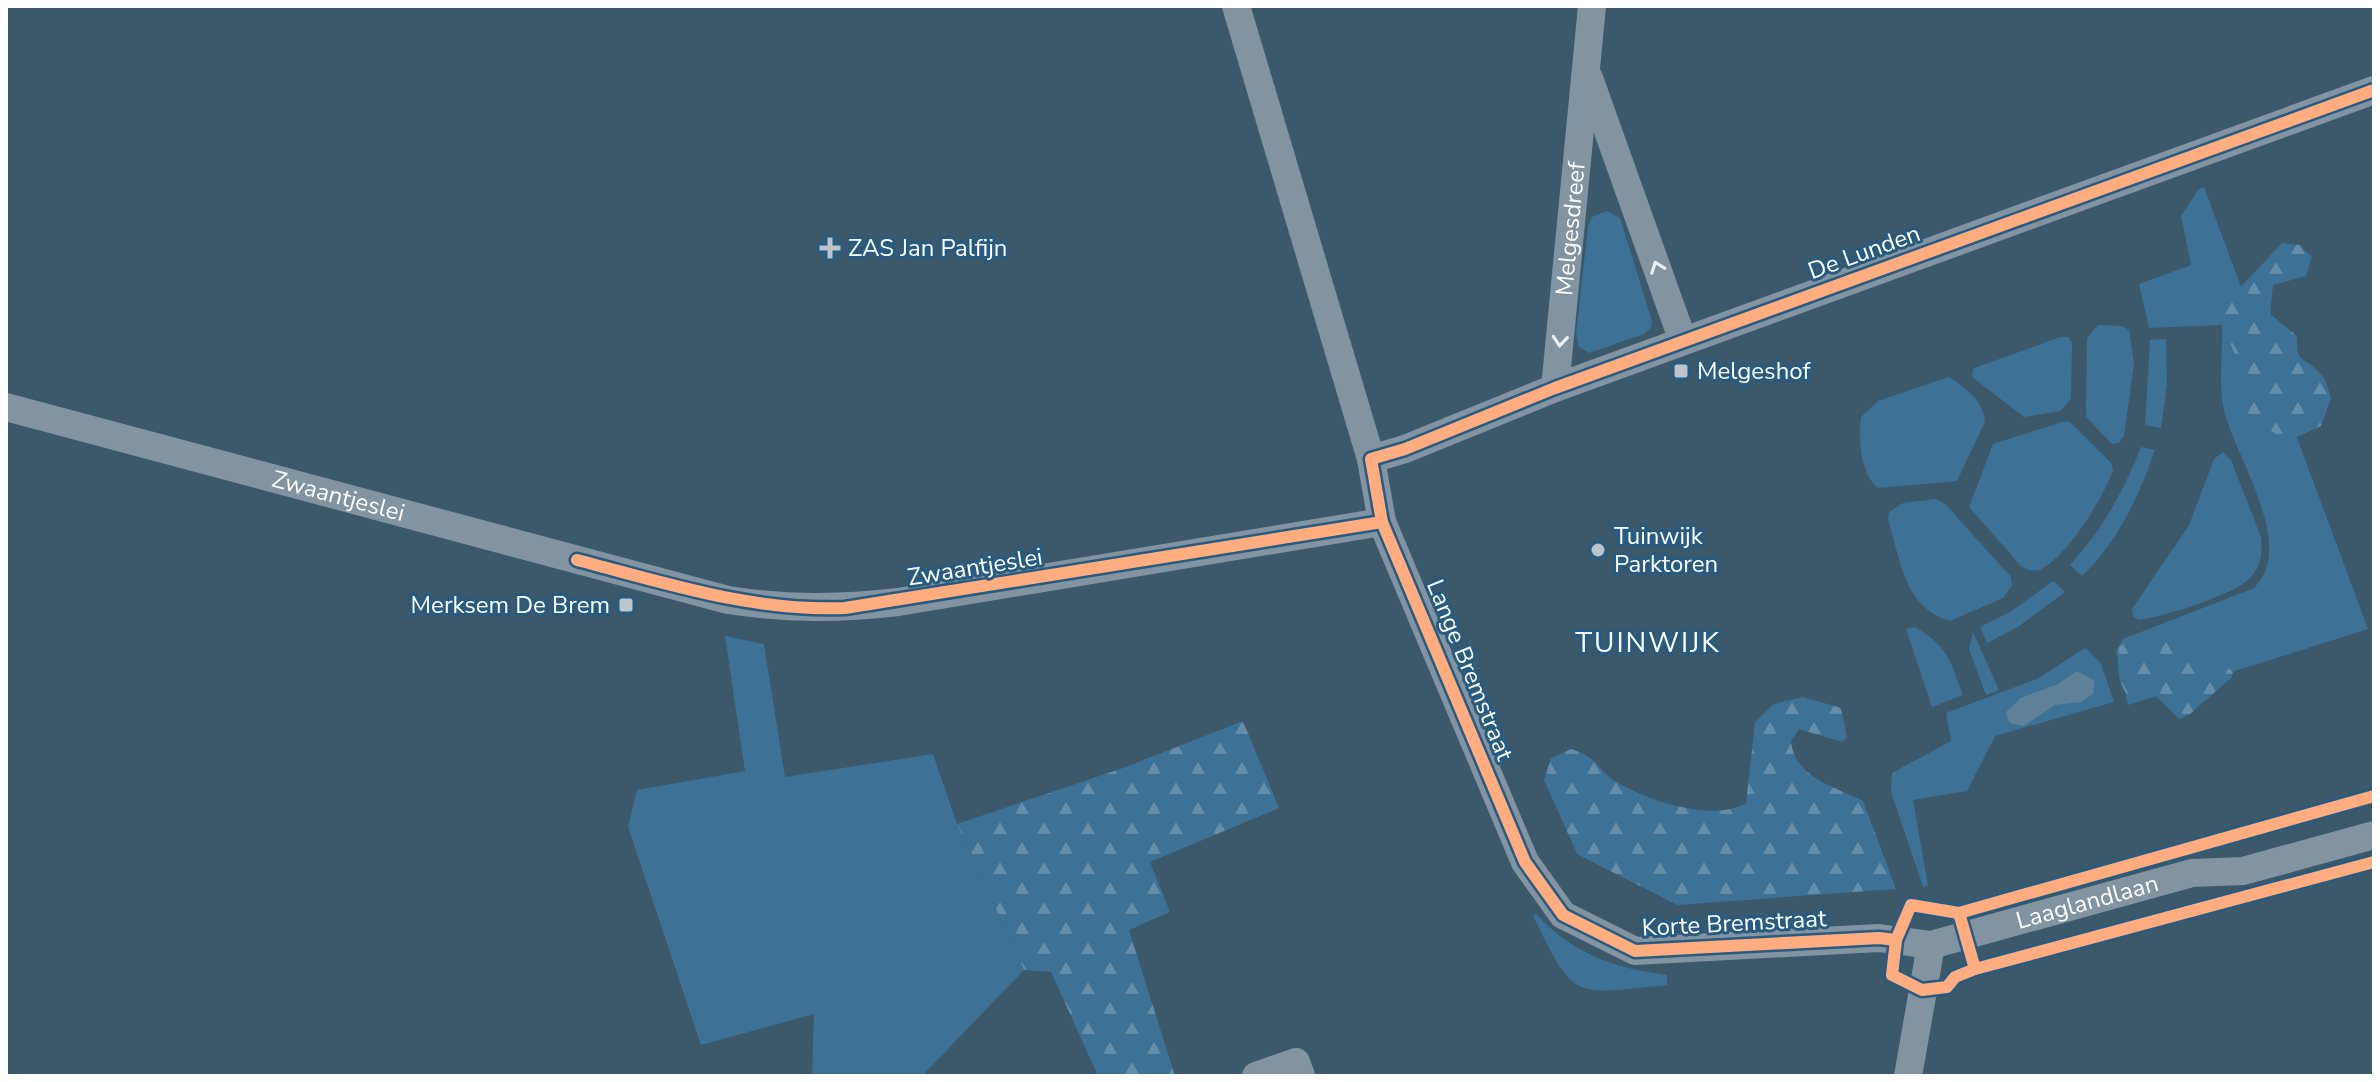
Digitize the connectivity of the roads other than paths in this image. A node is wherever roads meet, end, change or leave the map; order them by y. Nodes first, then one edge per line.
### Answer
1 (1236, 6) edge
2 (1592, 6) edge
3 (1585, 69) junction
4 (2374, 90) edge
5 (1683, 341) junction
6 (1555, 388) junction
7 (6, 407) edge
8 (1371, 459) junction
9 (1382, 522) junction
10 (2374, 835) edge
11 (1545, 892) joint
12 (1931, 945) junction
13 (1256, 1076) edge
14 (1301, 1076) edge
15 (1908, 1076) edge

1 - 8 street, Lange Bremstraat
2 - 3 street, Melgesdreef
5 -> 3 street, Melgesdreef
3 -> 6 street, Melgesdreef
4 - 5 street, De Lunden
5 - 6 street, De Lunden
6 - 8 street, De Lunden
7 - 9 street, Zwaantjeslei
8 - 9 street, Lange Bremstraat
9 - 11 street, Lange Bremstraat
10 - 12 street, Laaglandlaan
11 - 12 street, Korte Bremstraat
12 - 15 street
13 - 14 street

